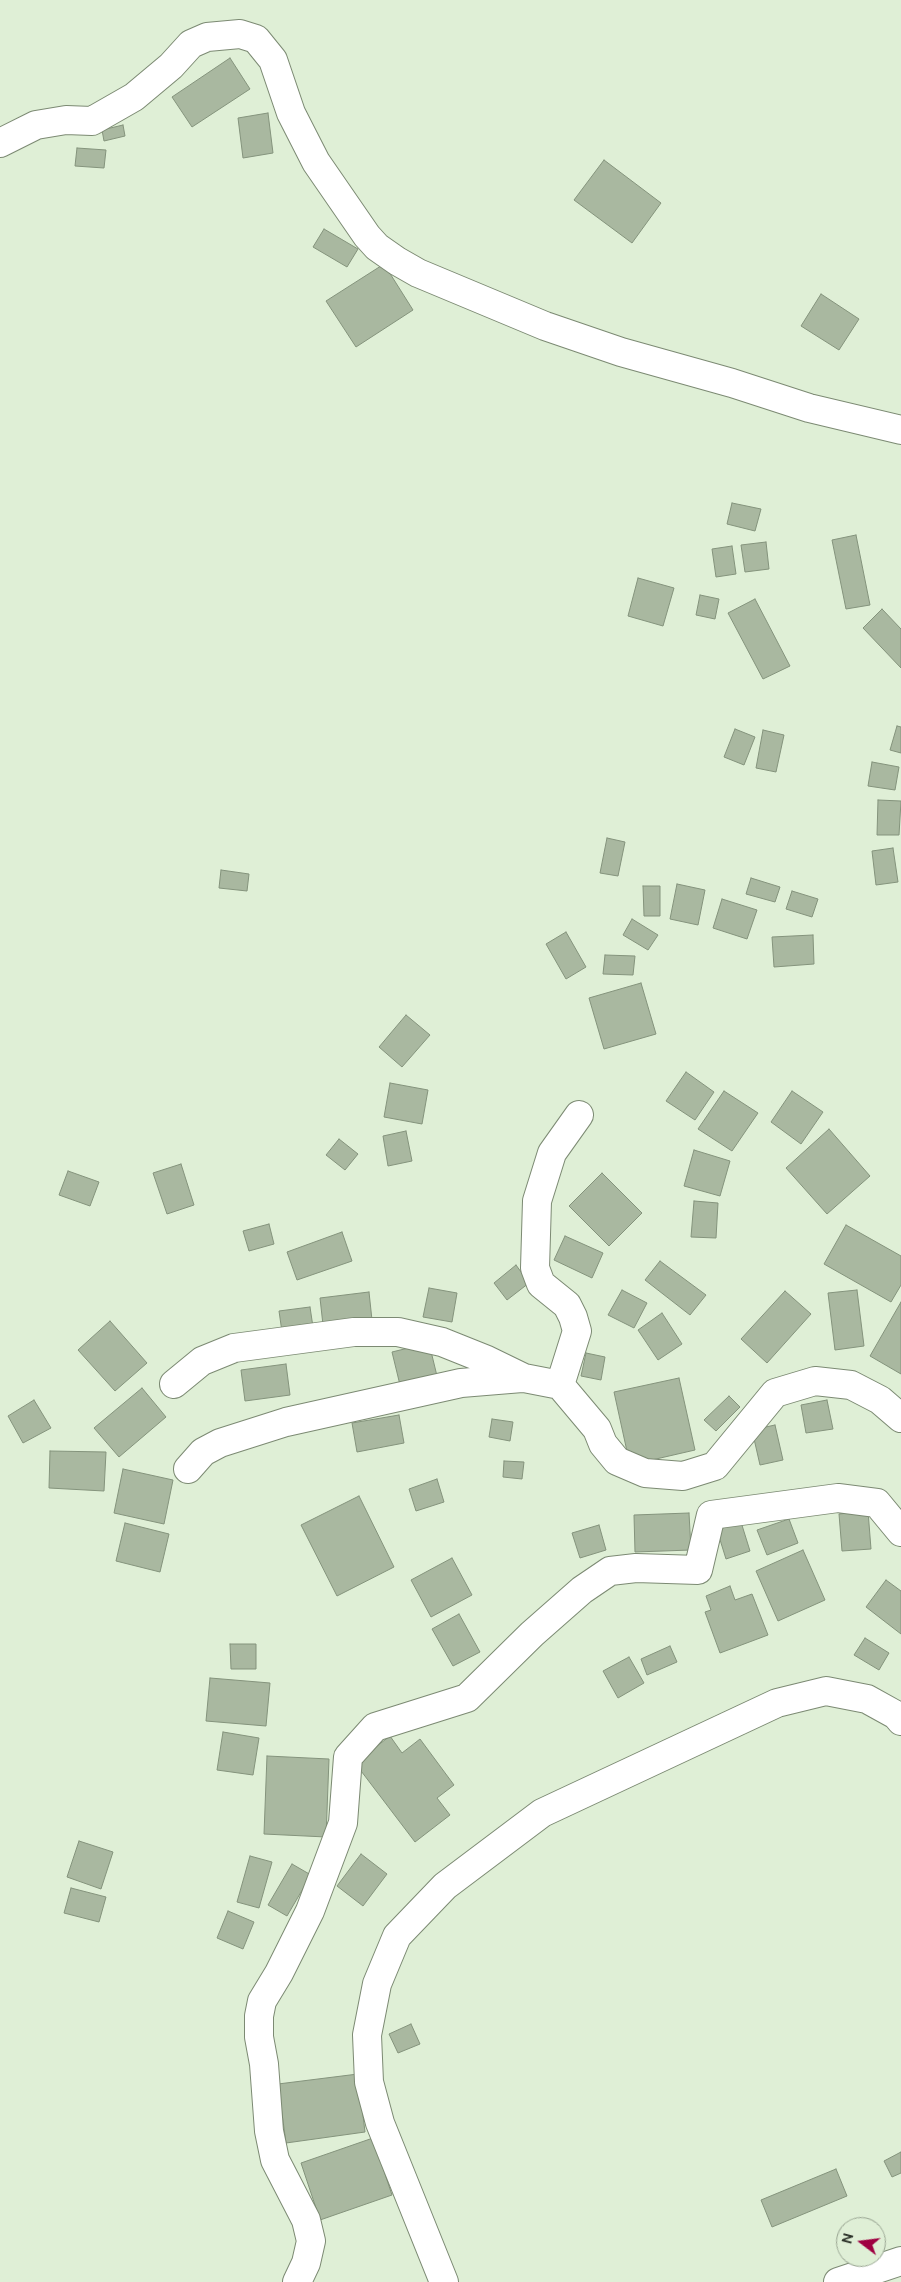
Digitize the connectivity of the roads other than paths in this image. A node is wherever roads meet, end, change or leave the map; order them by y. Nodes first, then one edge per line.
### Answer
1 (0, 143) edge
2 (901, 430) edge
3 (579, 1115) dead end
4 (524, 1378) junction
5 (174, 1384) dead end
6 (560, 1386) junction
7 (901, 1418) edge
8 (188, 1468) dead end
9 (901, 1532) edge
10 (901, 1721) edge
11 (901, 2261) edge
12 (297, 2282) edge
13 (444, 2282) edge
14 (838, 2282) edge

1 - 2 street
3 - 6 street
4 - 5 street
4 - 6 street
4 - 8 street
6 - 7 street
9 - 12 street
10 - 13 street
11 - 14 street

